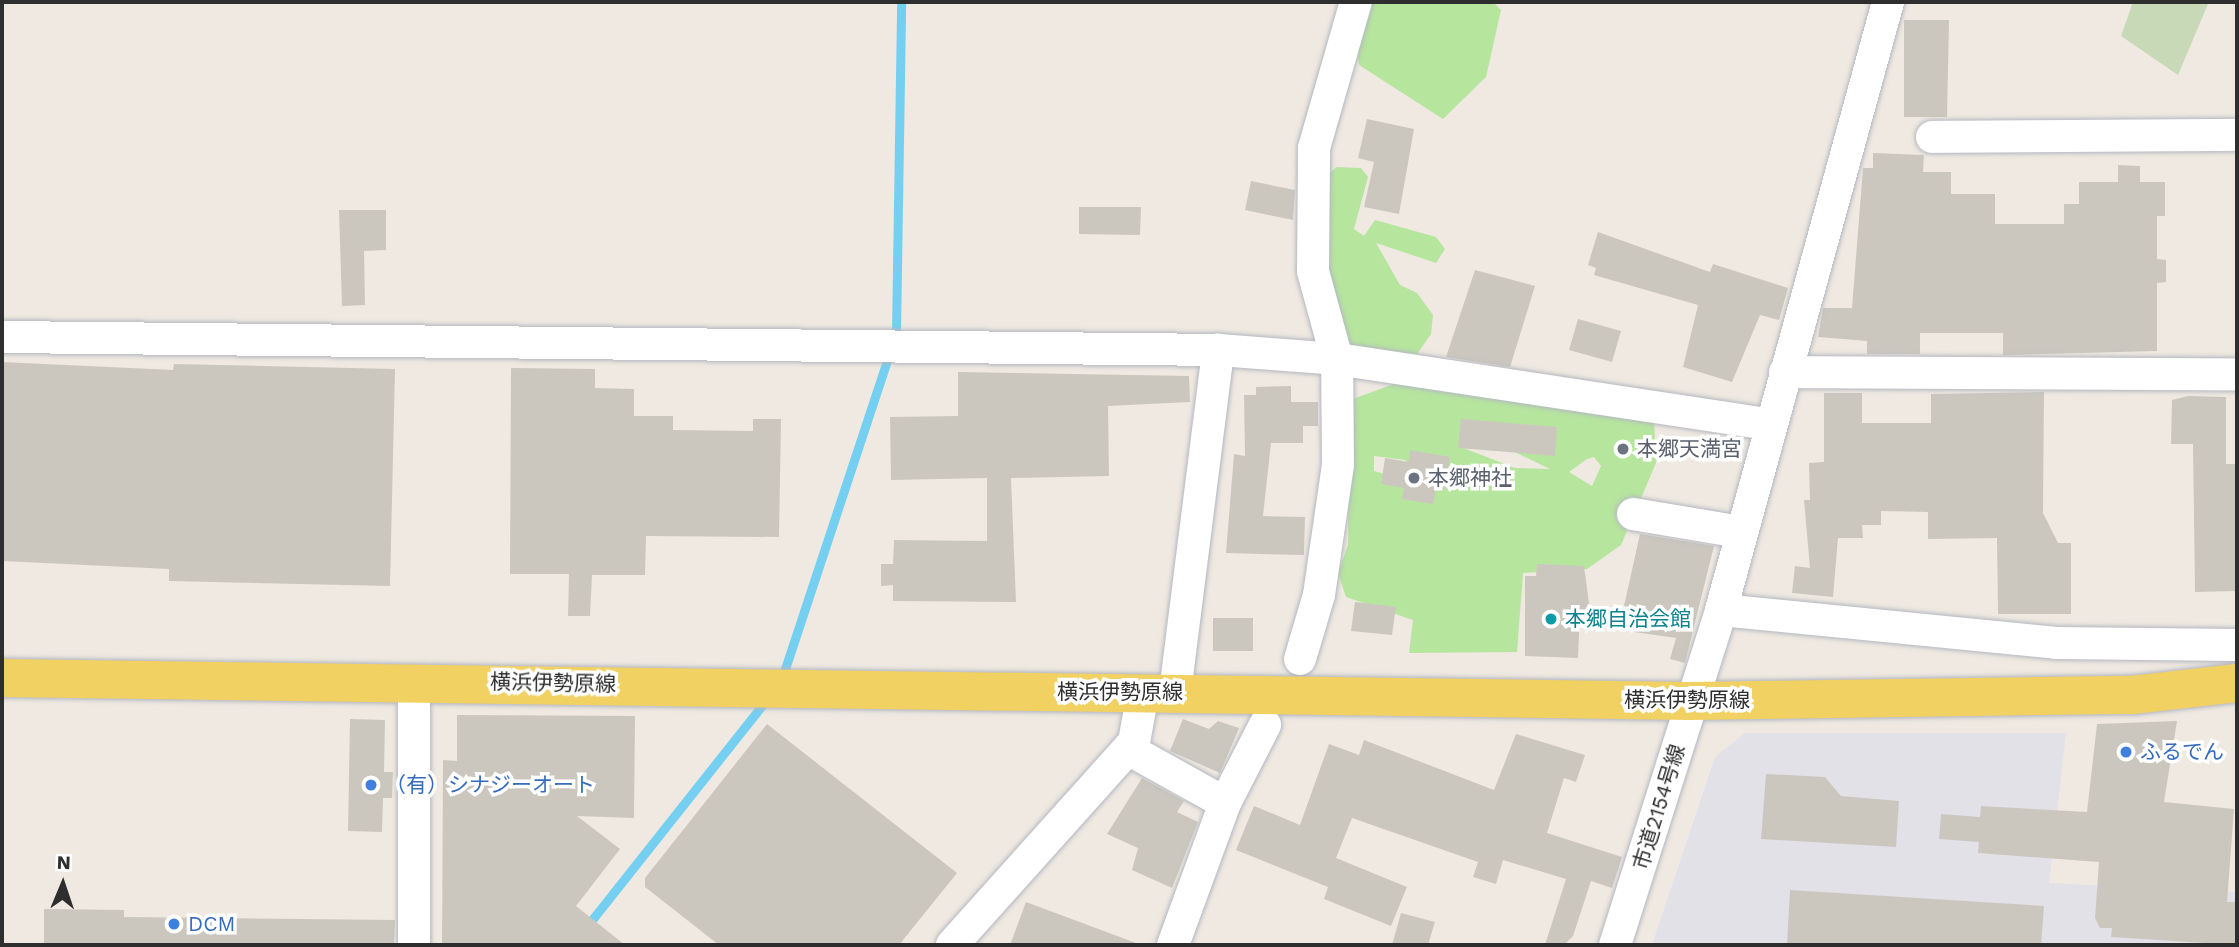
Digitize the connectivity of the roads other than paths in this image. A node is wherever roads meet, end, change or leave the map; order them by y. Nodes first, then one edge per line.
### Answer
1 (1356, 2) edge
2 (1888, 2) edge
3 (2237, 135) edge
4 (1932, 136) dead end
5 (2, 337) edge
6 (1218, 351) junction
7 (1337, 359) junction
8 (1785, 372) junction
9 (2237, 374) edge
10 (1771, 425) junction
11 (1633, 514) dead end
12 (1741, 532) junction
13 (1721, 610) junction
14 (2237, 645) edge
15 (1300, 659) dead end
16 (2, 678) edge
17 (414, 681) junction
18 (2237, 683) edge
19 (1159, 692) junction
20 (1689, 701) junction
21 (1265, 725) dead end
22 (1128, 749) junction
23 (1225, 803) junction
24 (414, 945) edge
25 (952, 945) edge
26 (1173, 945) edge
27 (1615, 945) edge

1 - 7 street
2 - 8 street, 市道2154号線
3 - 4 street
5 - 6 street
6 - 7 street
6 - 19 street
7 - 10 street
7 - 15 street
8 - 9 street
8 - 10 street, 市道2154号線
10 - 12 street, 市道2154号線
11 - 12 street
12 - 13 street, 市道2154号線
13 - 14 street
13 - 20 street, 市道2154号線
16 - 17 main road, 横浜伊勢原線
17 - 19 main road, 横浜伊勢原線
17 - 24 street
18 - 20 main road, 横浜伊勢原線
19 - 20 main road, 横浜伊勢原線
19 - 22 street
20 - 27 street, 市道2154号線
21 - 23 street
22 - 23 street
22 - 25 street
23 - 26 street

